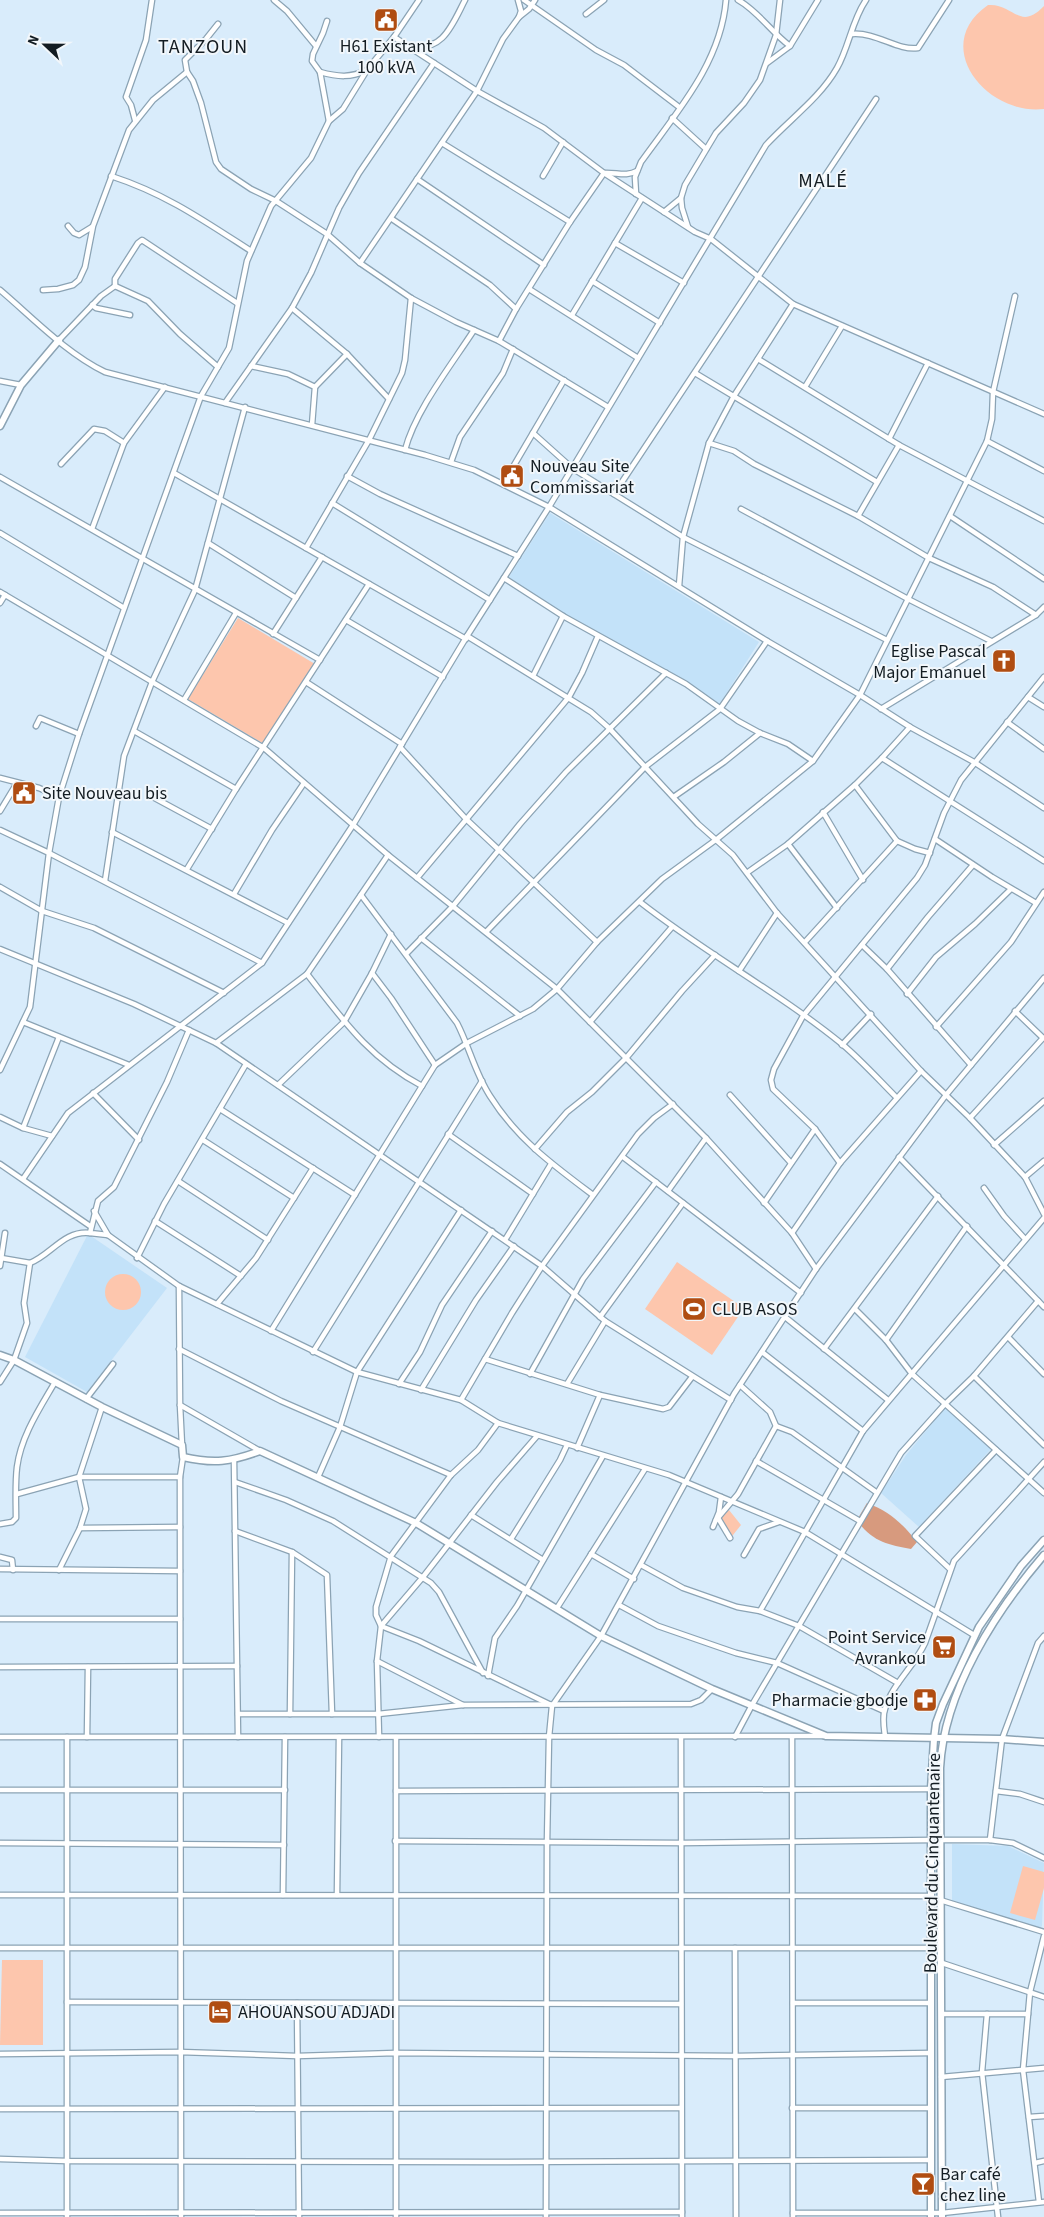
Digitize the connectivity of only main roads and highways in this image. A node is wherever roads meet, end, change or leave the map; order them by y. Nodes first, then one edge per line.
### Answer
1 (58, 340) road end
2 (0, 426) edge
3 (0, 1356) edge
4 (1044, 1540) edge
5 (1044, 1555) edge
6 (934, 1739) junction
7 (943, 1739) junction
8 (1044, 1742) edge
9 (931, 2215) edge
10 (942, 2215) edge

1 - 2 main road
3 - 6 main road
4 - 6 main road, Boulevard du Cinquantenaire
5 - 7 main road, Boulevard du Cinquantenaire
6 - 7 main road
6 - 9 main road, Boulevard du Cinquantenaire
7 - 8 main road
7 - 10 main road, Boulevard du Cinquantenaire

